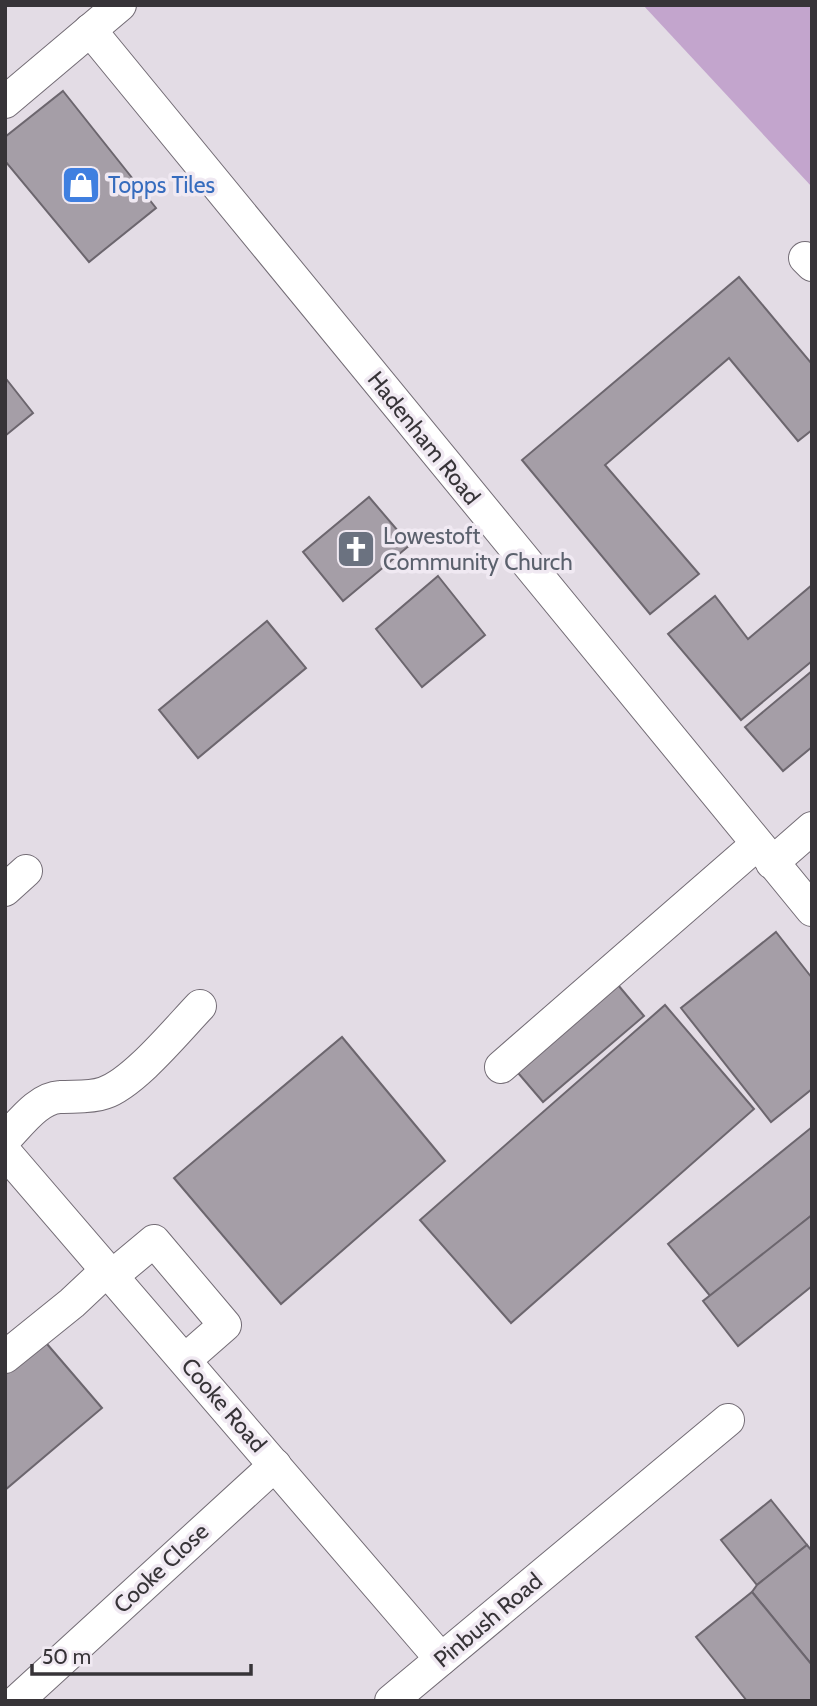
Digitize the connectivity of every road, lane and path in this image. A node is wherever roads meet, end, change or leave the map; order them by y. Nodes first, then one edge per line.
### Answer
1 (120, 5) edge
2 (90, 30) junction
3 (5, 102) edge
4 (812, 828) edge
5 (764, 854) junction
6 (812, 910) edge
7 (200, 1006) dead end
8 (501, 1067) dead end
9 (5, 1139) edge
10 (5, 1152) edge
11 (109, 1273) junction
12 (5, 1357) edge
13 (185, 1360) junction
14 (729, 1420) dead end
15 (275, 1465) junction
16 (442, 1659) junction
17 (17, 1701) edge
18 (391, 1701) edge

1 - 2 street
2 - 3 street
2 - 5 street, Hadenham Road
4 - 5 street
5 - 6 street, Hadenham Road
5 - 8 street
7 - 9 street
10 - 11 street, Cooke Road
11 - 12 street
11 - 13 street, Cooke Road
11 - 13 street
13 - 15 street, Cooke Road
14 - 16 street, Pinbush Road
15 - 16 street, Cooke Road
15 - 17 street, Cooke Close
16 - 18 street, Pinbush Road

